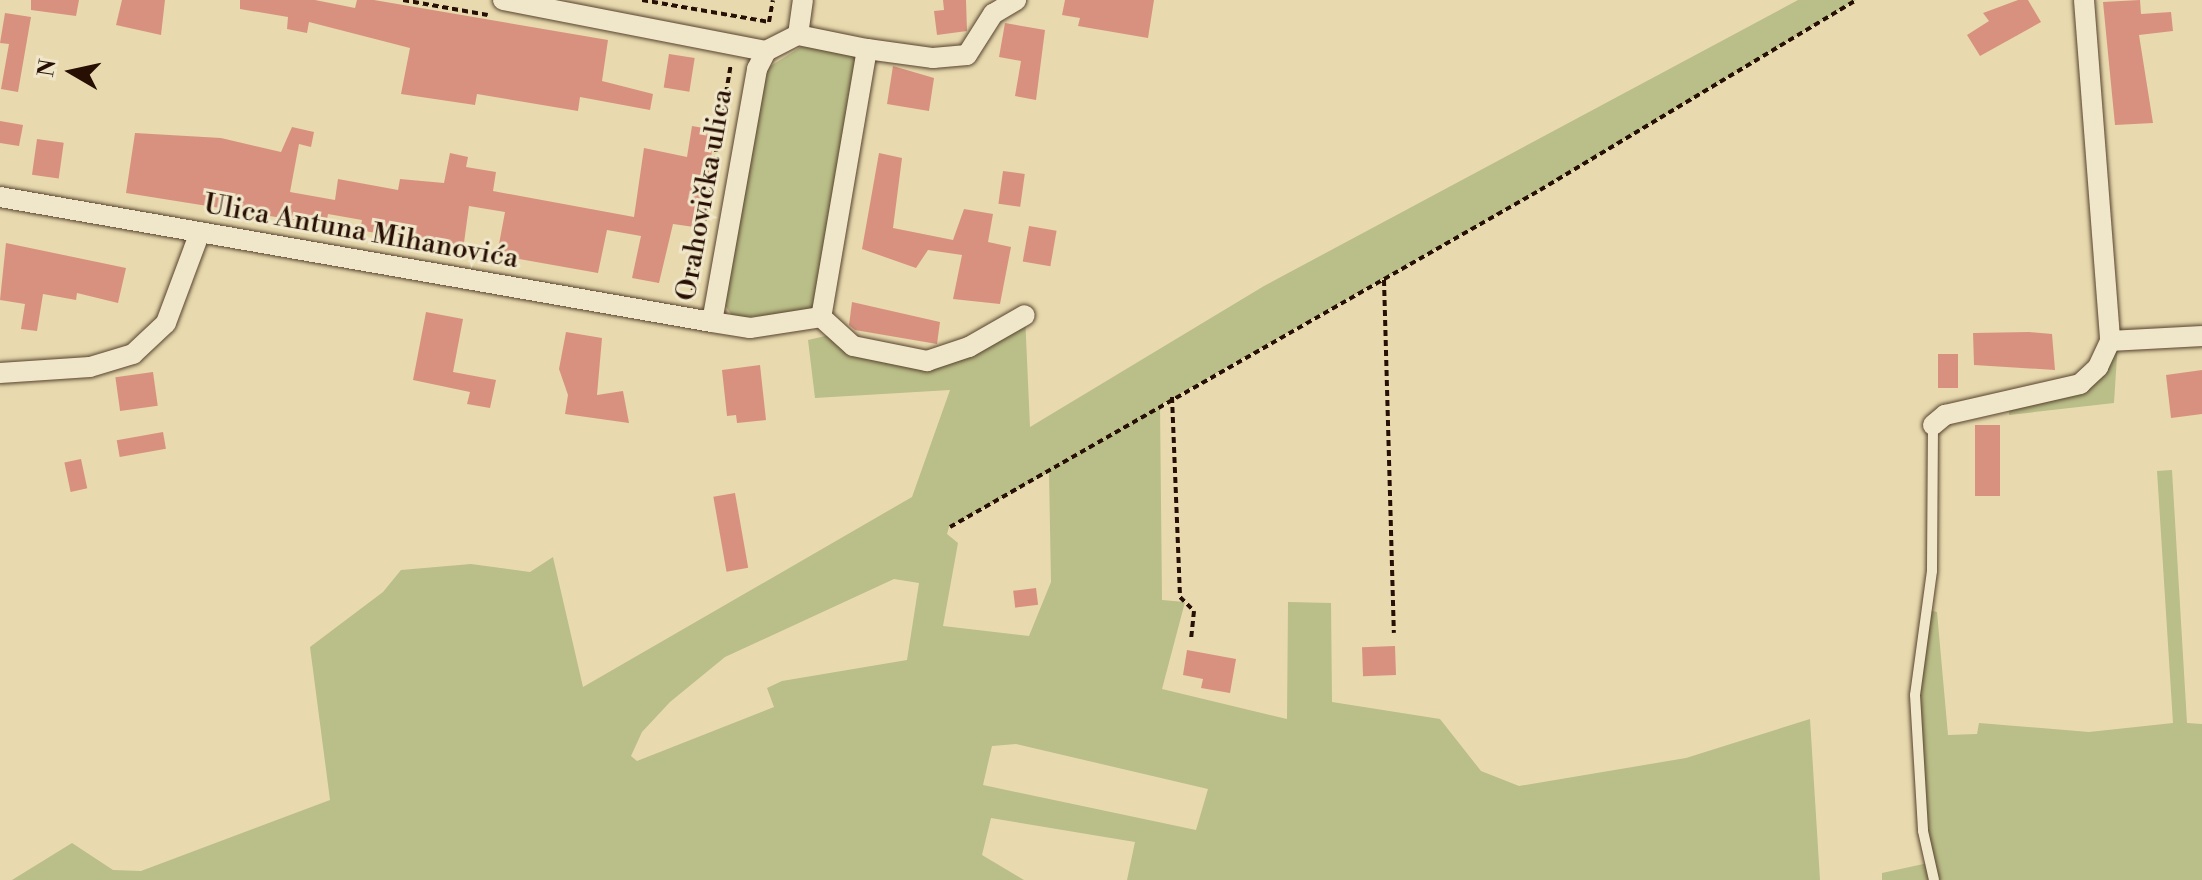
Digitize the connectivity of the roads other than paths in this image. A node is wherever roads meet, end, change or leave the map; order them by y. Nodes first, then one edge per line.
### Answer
1 (803, 0) edge
2 (1016, 0) edge
3 (2084, 0) edge
4 (503, 9) edge
5 (798, 35) junction
6 (867, 49) junction
7 (766, 51) junction
8 (0, 197) edge
9 (200, 232) junction
10 (1025, 315) dead end
11 (821, 317) junction
12 (712, 322) junction
13 (2202, 336) edge
14 (2120, 340) junction
15 (0, 373) edge
16 (1933, 425) joint
17 (1934, 880) edge

1 - 5 street
2 - 6 street
3 - 14 street
4 - 7 street
5 - 6 street
5 - 7 street
6 - 11 street
7 - 12 street, Orahovička ulica
8 - 9 street, Ulica Antuna Mihanovića
9 - 12 street, Ulica Antuna Mihanovića
9 - 15 street
10 - 11 street
11 - 12 street, Orahovička ulica
13 - 14 street
14 - 16 street
16 - 17 lane

